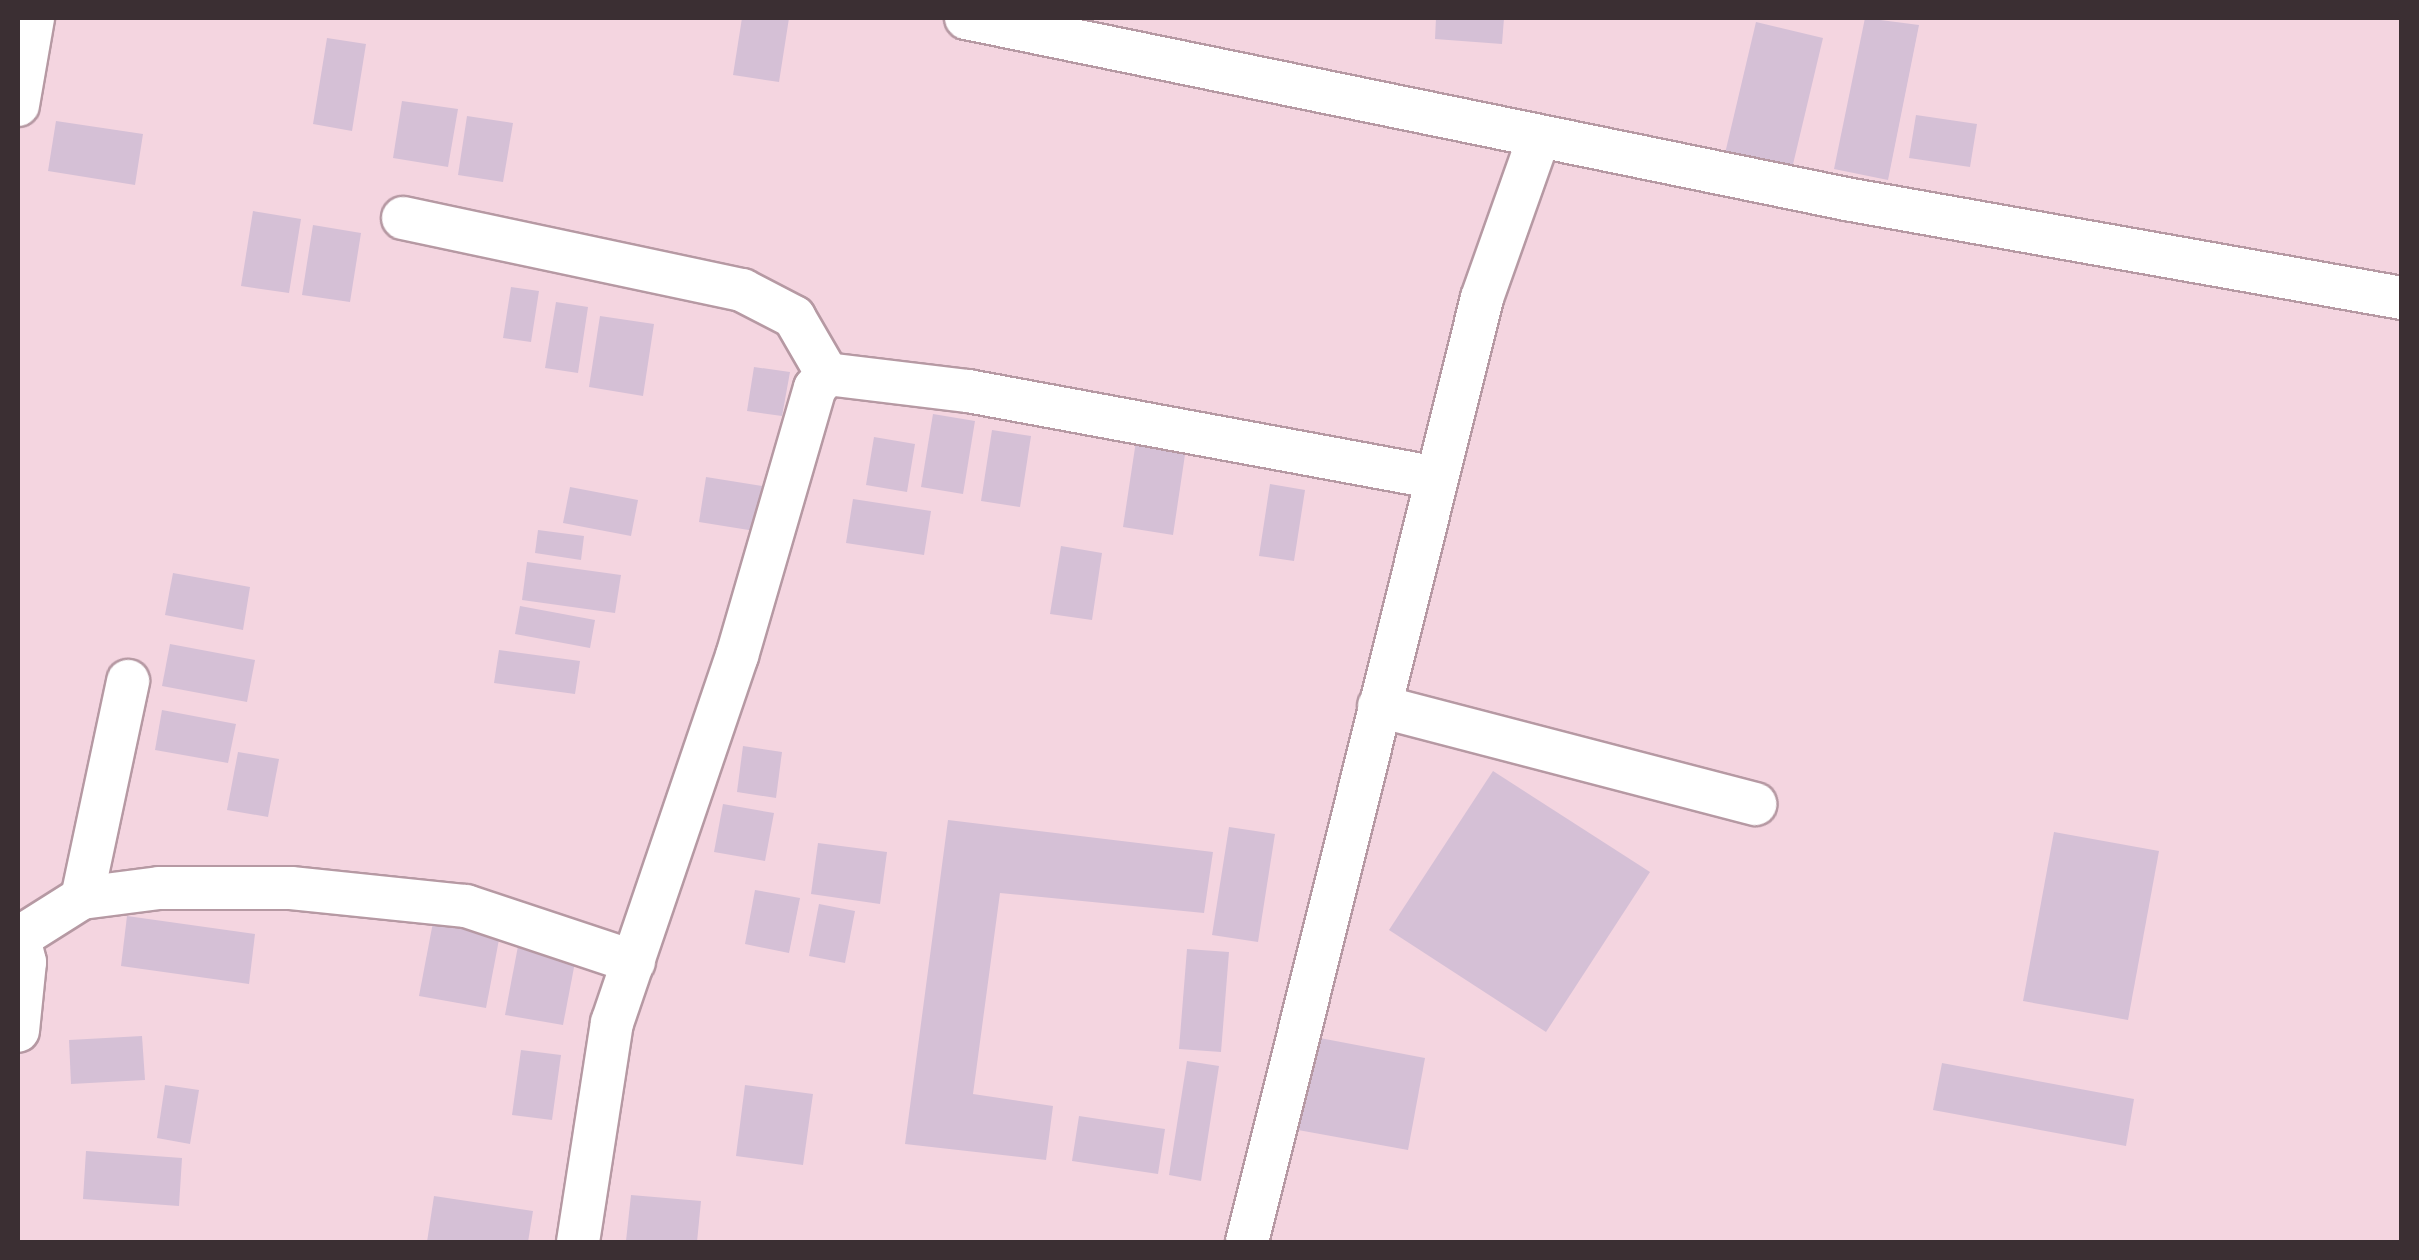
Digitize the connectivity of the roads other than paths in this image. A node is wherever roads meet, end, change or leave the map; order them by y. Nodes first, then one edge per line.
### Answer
1 (33, 18) edge
2 (966, 18) edge
3 (18, 106) edge
4 (1539, 136) junction
5 (402, 218) dead end
6 (2402, 298) edge
7 (827, 374) junction
8 (1436, 478) junction
9 (128, 682) dead end
10 (1379, 706) junction
11 (1755, 804) dead end
12 (82, 898) junction
13 (19, 935) edge
14 (634, 962) junction
15 (18, 1031) edge
16 (578, 1242) edge
17 (1247, 1242) edge

1 - 3 street
2 - 4 street
4 - 6 street
4 - 8 street
5 - 7 street
7 - 8 street
7 - 14 street
8 - 10 street
9 - 12 street
10 - 11 street
10 - 17 street
12 - 13 street
12 - 14 street
13 - 15 street
14 - 16 street

